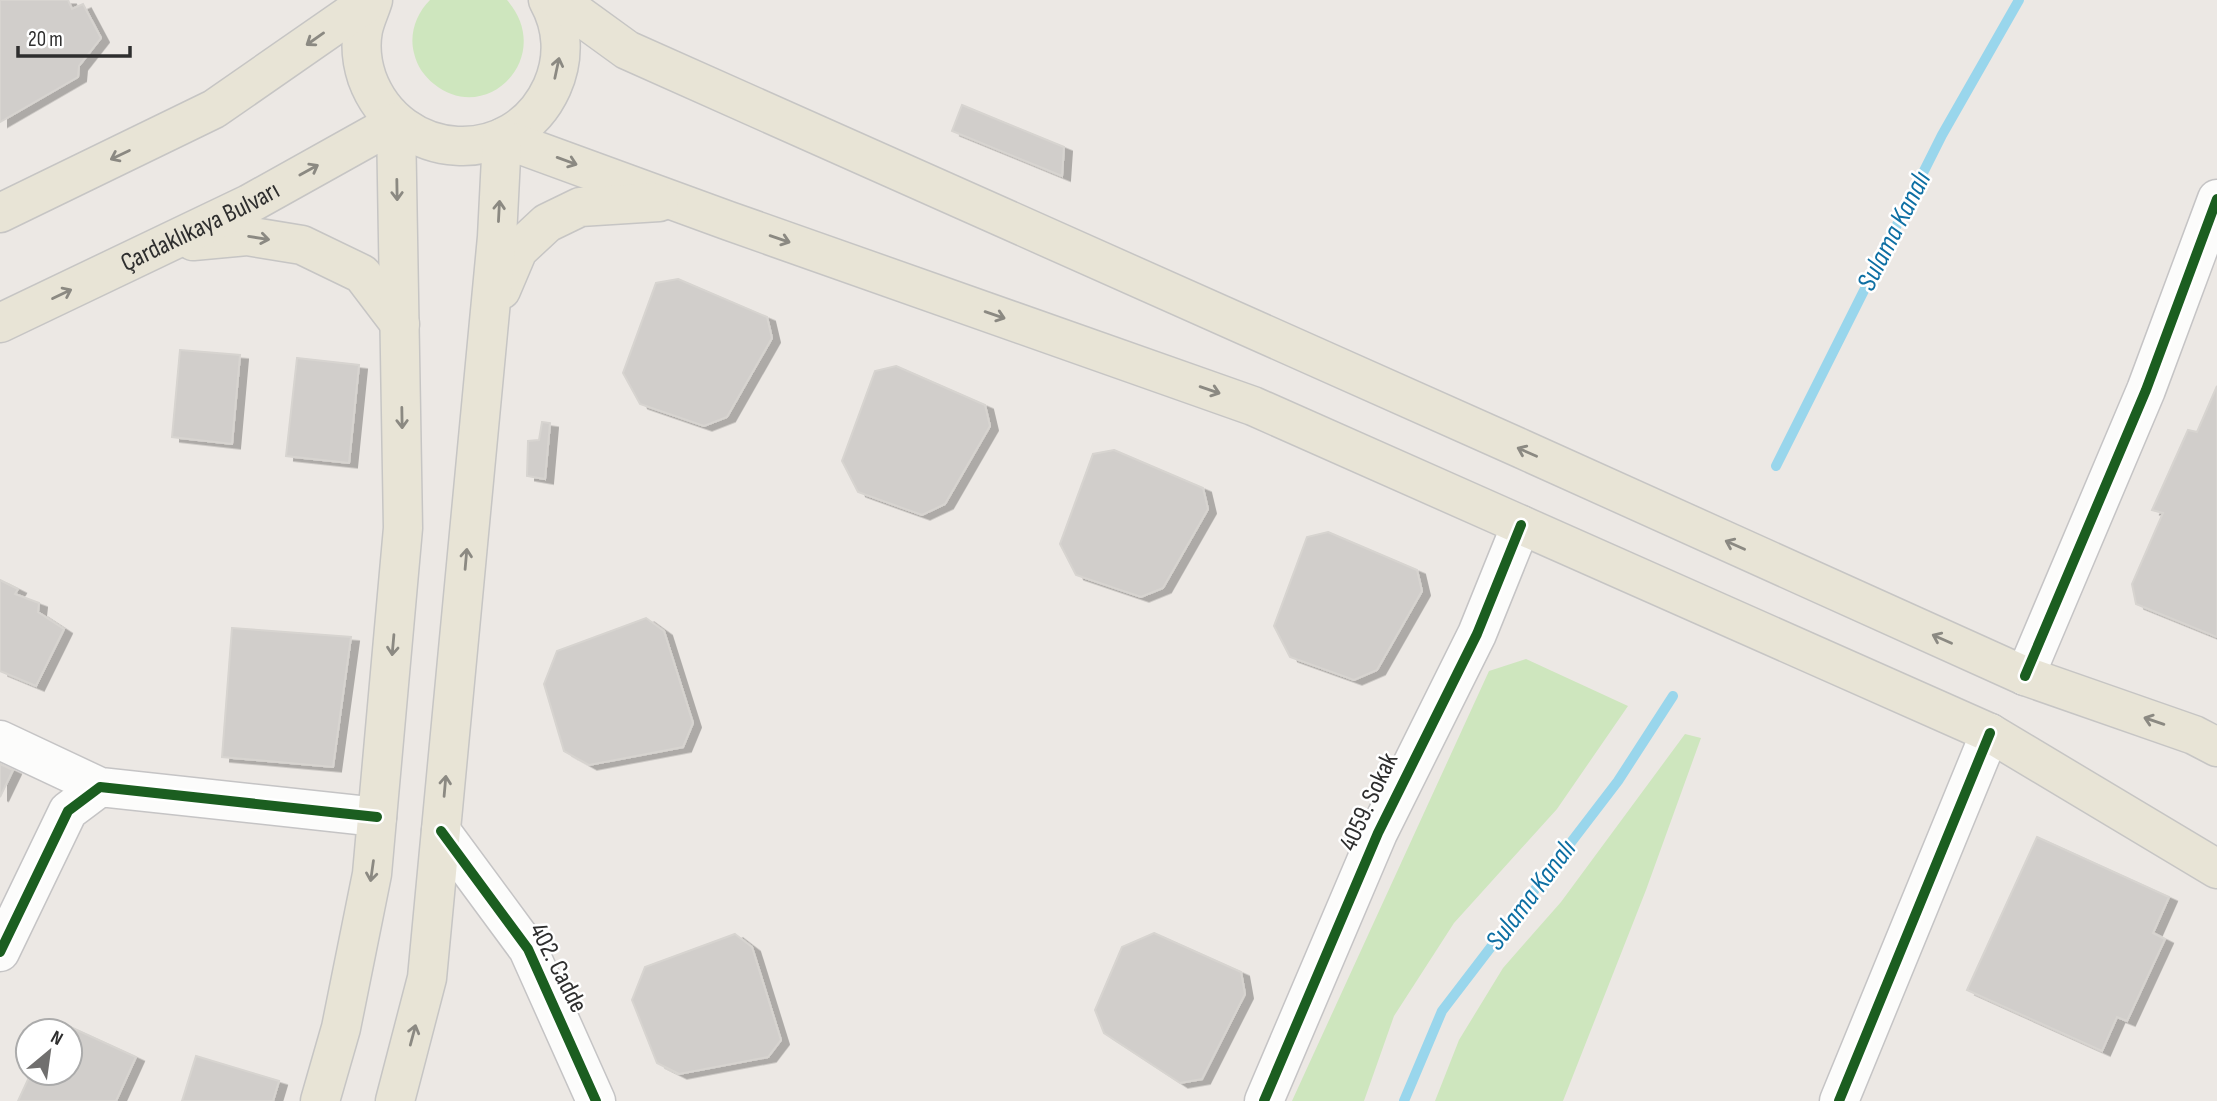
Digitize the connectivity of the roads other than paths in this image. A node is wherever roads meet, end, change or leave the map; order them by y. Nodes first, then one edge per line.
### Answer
1 (372, 0) edge
2 (548, 0) edge
3 (558, 0) edge
4 (396, 122) junction
5 (502, 138) junction
6 (2217, 199) edge
7 (677, 202) junction
8 (0, 213) edge
9 (167, 243) junction
10 (490, 314) junction
11 (0, 323) edge
12 (400, 324) junction
13 (1521, 525) junction
14 (2025, 676) junction
15 (1990, 733) junction
16 (2209, 738) edge
17 (0, 740) edge
18 (100, 786) junction
19 (377, 817) junction
20 (441, 831) junction
21 (2217, 869) edge
22 (0, 952) edge
23 (320, 1101) edge
24 (396, 1101) edge
25 (596, 1101) edge
26 (1264, 1101) edge
27 (1839, 1101) edge

1 - 4 main road
1 -> 8 main road
5 -> 2 main road
14 -> 3 main road
4 - 5 main road
9 -> 4 main road, Çardaklıkaya Bulvarı
4 -> 12 main road
5 -> 7 main road
10 -> 5 main road
6 - 14 street
7 - 10 main road
7 -> 13 main road
11 -> 9 main road, Çardaklıkaya Bulvarı
9 -> 12 main road
20 -> 10 main road
12 -> 19 main road
13 - 15 main road
13 - 26 street, 4059. Sokak
16 -> 14 main road
15 - 21 main road
15 - 27 street
17 - 18 street
18 - 19 street
18 - 22 street
19 -> 23 main road
24 -> 20 main road
20 - 25 street, 402. Cadde

